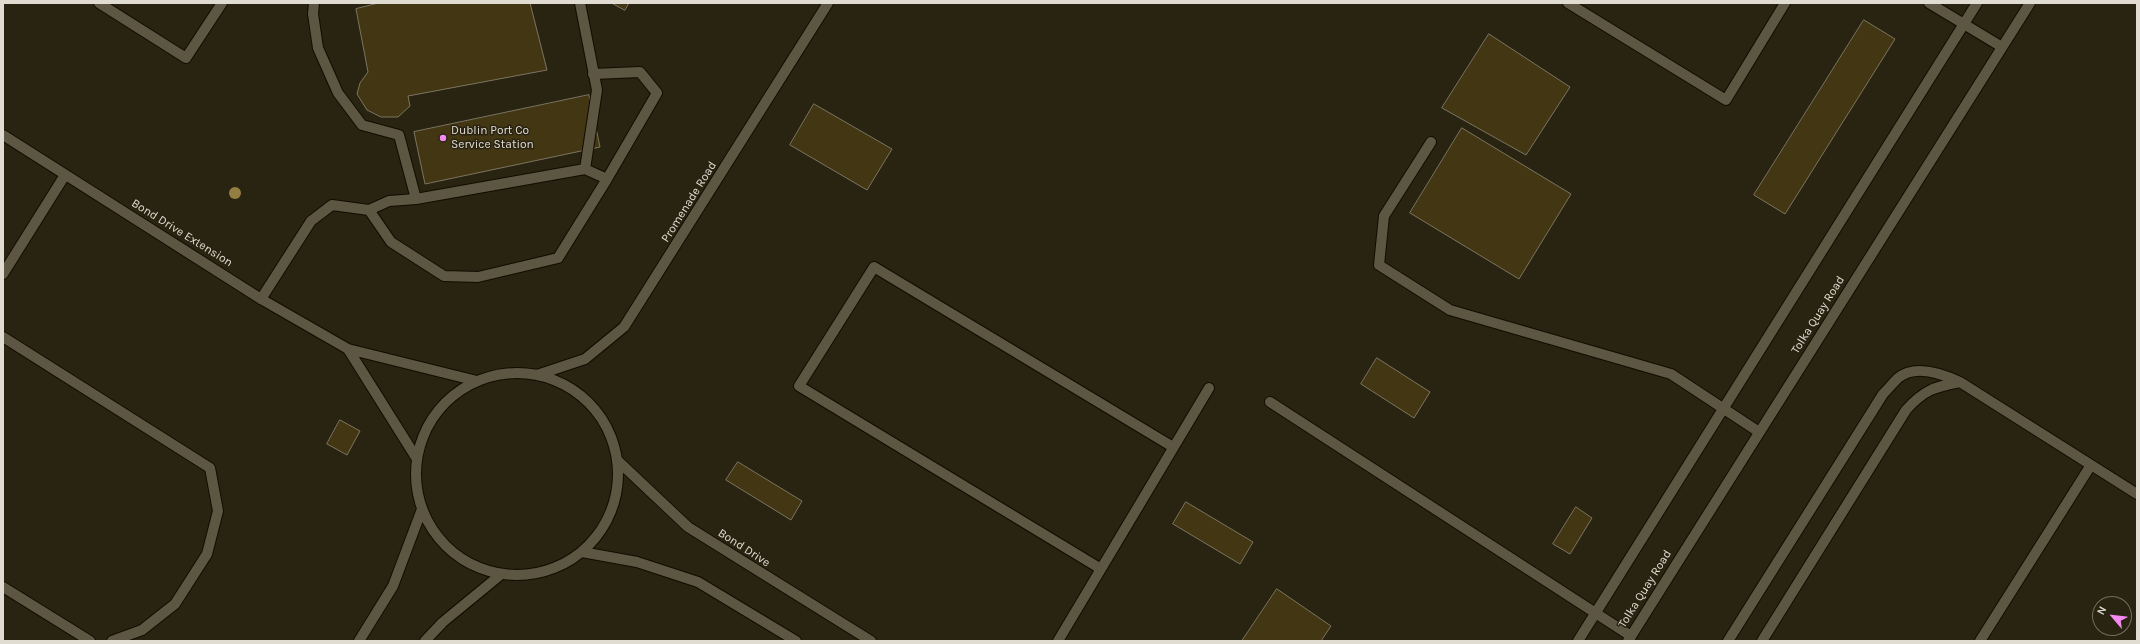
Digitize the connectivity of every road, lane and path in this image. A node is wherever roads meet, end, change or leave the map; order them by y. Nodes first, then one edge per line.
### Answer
1 (99, 3) edge
2 (222, 3) edge
3 (314, 3) edge
4 (580, 3) edge
5 (828, 3) edge
6 (1568, 3) edge
7 (1785, 3) edge
8 (1929, 3) edge
9 (1977, 3) edge
10 (2030, 3) edge
11 (1964, 24) junction
12 (2002, 47) junction
13 (593, 74) junction
14 (3, 136) edge
15 (1431, 142) dead end
16 (584, 169) junction
17 (65, 175) junction
18 (607, 179) junction
19 (416, 199) junction
20 (369, 210) junction
21 (3, 274) edge
22 (261, 299) junction
23 (3, 337) edge
24 (348, 349) junction
25 (536, 375) junction
26 (477, 381) junction
27 (1960, 382) junction
28 (1209, 388) dead end
29 (1270, 402) dead end
30 (1723, 409) junction
31 (1759, 432) junction
32 (1173, 447) junction
33 (417, 459) junction
34 (617, 460) junction
35 (2091, 465) junction
36 (2137, 494) edge
37 (422, 509) junction
38 (582, 552) junction
39 (1101, 569) junction
40 (499, 576) junction
41 (3, 587) edge
42 (1595, 613) junction
43 (1630, 638) edge
44 (90, 641) edge
45 (112, 641) edge
46 (359, 641) edge
47 (426, 641) edge
48 (796, 641) edge
49 (871, 641) edge
50 (1058, 641) edge
51 (1578, 641) edge
52 (1728, 641) edge
53 (1762, 641) edge
54 (1980, 641) edge

1 - 2 street
3 - 19 street
4 - 13 street
5 - 25 street, Promenade Road
6 - 7 street
8 - 11 street
9 - 11 street
10 - 12 street, Tolka Quay Road
11 - 12 street
11 - 30 street
12 - 31 street, Tolka Quay Road
13 - 16 street
13 - 18 street
14 - 17 street, Bond Drive Extension
15 - 30 street
16 - 18 street
16 - 19 street
17 - 21 street
17 - 22 street, Bond Drive Extension
18 - 20 street
19 - 20 street
20 - 22 street
22 - 24 street, Bond Drive Extension
23 - 45 street
24 - 26 street, Bond Drive Extension
24 - 33 street, Bond Drive Extension
25 - 26 street
25 - 34 street
26 - 33 street
27 - 35 street
27 - 52 street
27 - 53 street
28 - 32 street
29 - 42 street
30 - 31 street
30 - 42 street
31 - 43 street, Tolka Quay Road
32 - 39 street
32 - 39 street
33 - 37 street
34 - 38 street
34 - 49 street, Bond Drive
35 - 36 street
35 - 54 street
37 - 40 street
37 - 46 street
38 - 40 street
38 - 48 street
39 - 50 street
40 - 47 street
41 - 44 street
42 - 43 street
42 - 51 street

